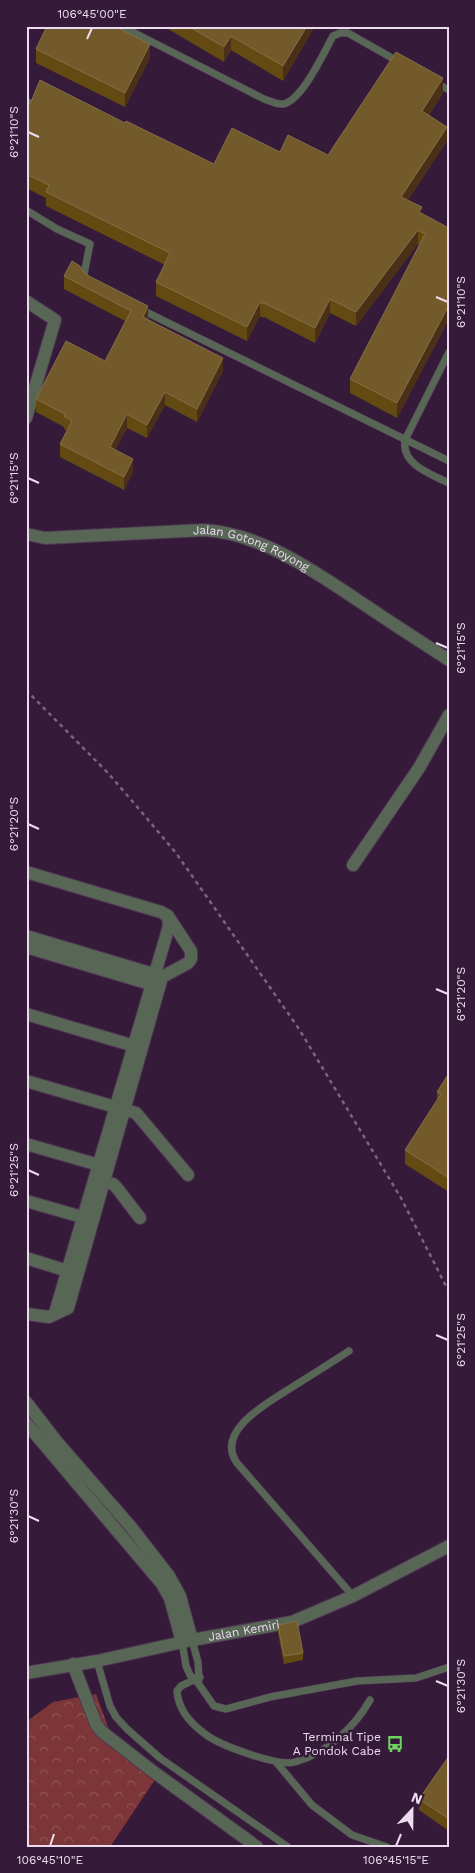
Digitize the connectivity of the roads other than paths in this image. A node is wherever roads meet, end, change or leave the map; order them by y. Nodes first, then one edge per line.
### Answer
1 (121, 26) edge
2 (405, 65) edge
3 (429, 79) edge
4 (449, 90) edge
5 (26, 100) edge
6 (26, 114) edge
7 (26, 210) edge
8 (96, 286) edge
9 (26, 301) edge
10 (137, 308) edge
11 (449, 352) edge
12 (26, 418) edge
13 (405, 440) junction
14 (449, 461) edge
15 (449, 483) edge
16 (26, 534) edge
17 (449, 660) edge
18 (449, 715) edge
19 (353, 865) dead end
20 (26, 872) edge
21 (168, 916) junction
22 (26, 936) edge
23 (26, 948) edge
24 (157, 980) junction
25 (26, 1014) edge
26 (138, 1047) junction
27 (26, 1081) edge
28 (120, 1108) junction
29 (26, 1144) edge
30 (103, 1167) junction
31 (188, 1175) dead end
32 (104, 1182) junction
33 (26, 1201) edge
34 (140, 1218) dead end
35 (88, 1219) junction
36 (26, 1258) edge
37 (72, 1273) junction
38 (26, 1314) edge
39 (349, 1351) dead end
40 (26, 1402) edge
41 (26, 1423) edge
42 (449, 1546) edge
43 (353, 1596) junction
44 (187, 1641) junction
45 (97, 1661) junction
46 (73, 1664) junction
47 (449, 1667) edge
48 (26, 1673) edge
49 (197, 1679) junction
50 (370, 1700) dead end
51 (276, 1762) junction
52 (257, 1847) edge
53 (288, 1847) edge
54 (387, 1847) edge

1 - 2 lane
3 - 4 lane
5 - 6 lane
7 - 8 lane
9 - 12 street
10 - 13 lane
11 - 13 lane
13 - 14 lane
13 - 15 lane
16 - 17 street, Jalan Gotong Royong
18 - 19 street
20 - 21 street
21 - 24 street
21 - 24 street
22 - 24 street
23 - 24 street
24 - 26 street
25 - 26 street
26 - 28 street
27 - 28 street
28 - 30 street
28 - 31 street
29 - 30 street
30 - 32 street
30 - 35 street
32 - 34 street
32 - 35 street
33 - 35 street
35 - 37 street
36 - 37 street
37 - 38 street
39 - 43 lane
40 - 44 street
41 - 44 street
42 - 43 street, Jalan Kemiri
43 - 44 street, Jalan Kemiri
44 - 45 street, Jalan Kemiri
44 - 49 lane
44 - 49 lane
45 - 46 street, Jalan Kemiri
45 - 53 lane
46 - 48 street, Jalan Kemiri
46 - 52 street
47 - 49 lane
49 - 51 lane
50 - 51 lane
51 - 54 lane

